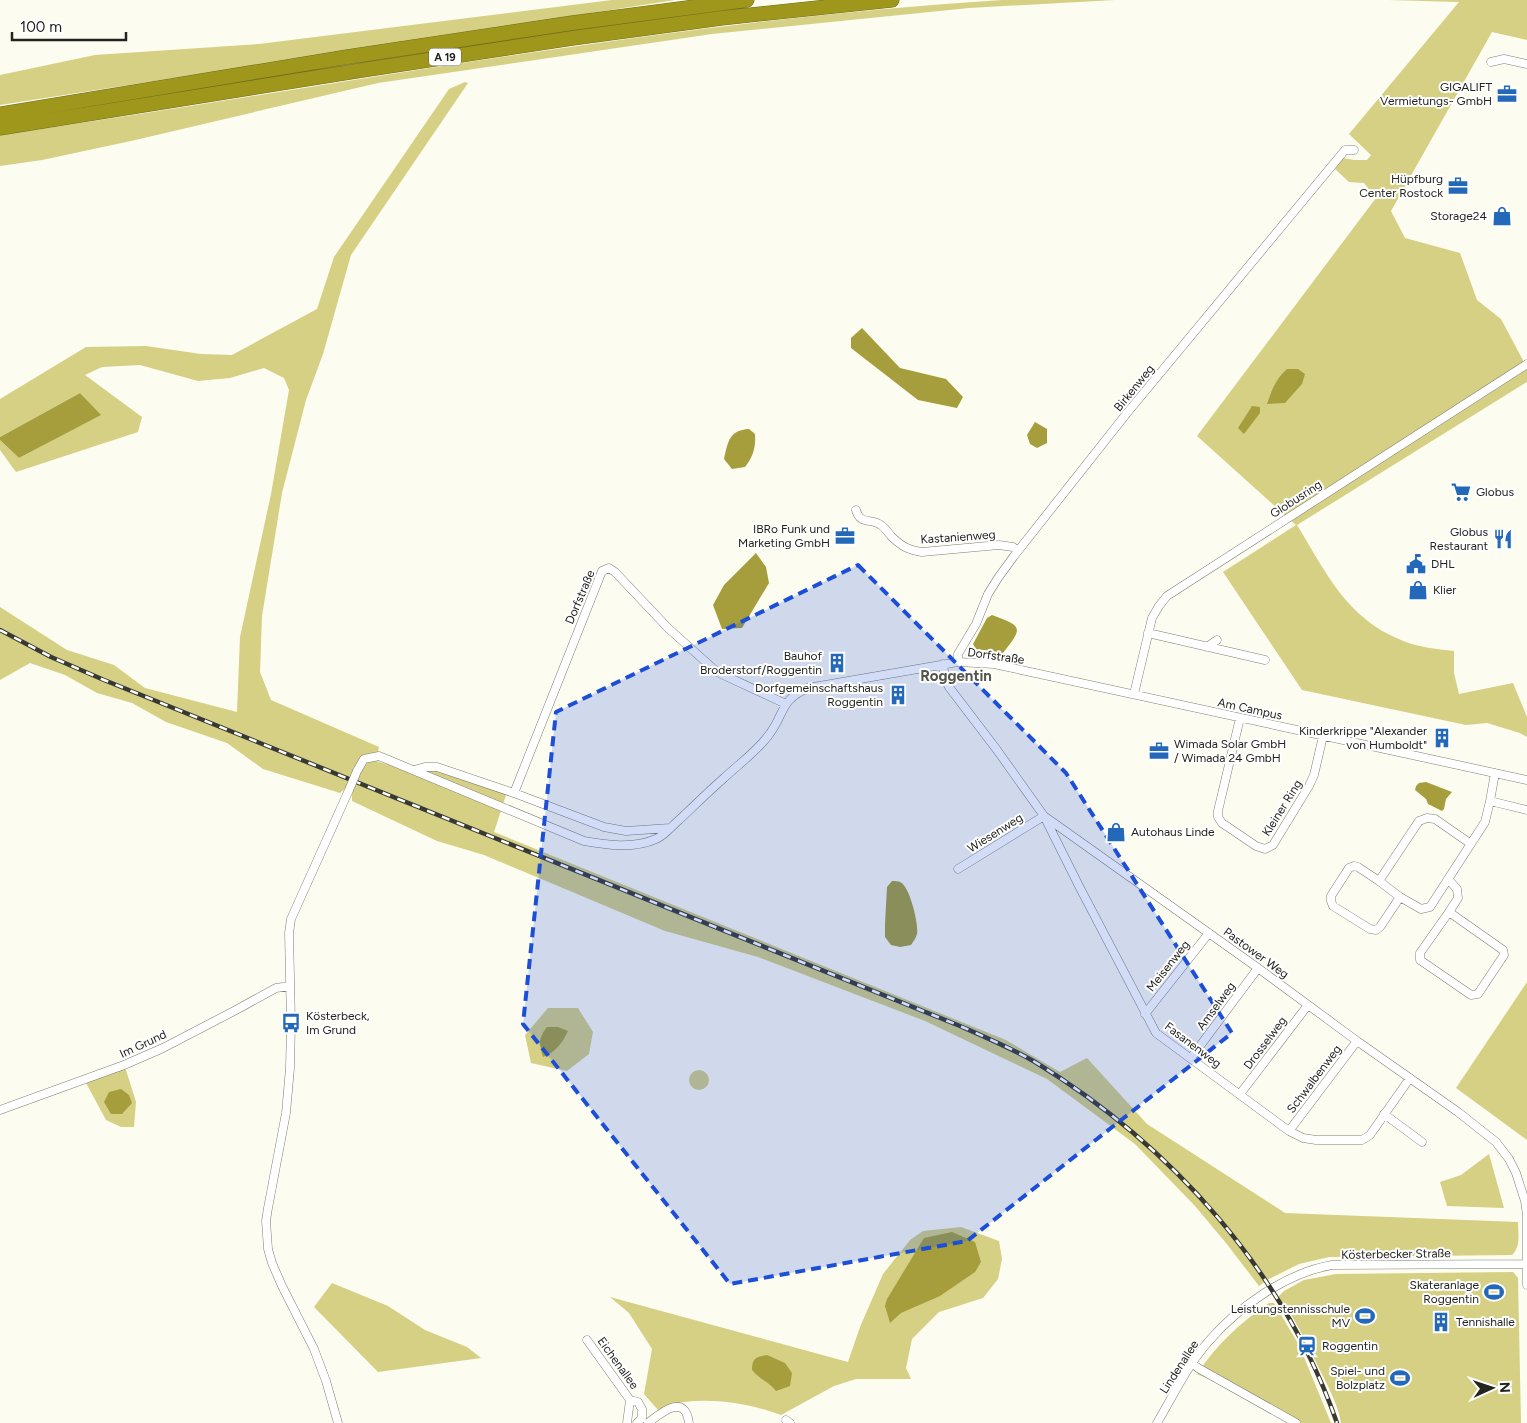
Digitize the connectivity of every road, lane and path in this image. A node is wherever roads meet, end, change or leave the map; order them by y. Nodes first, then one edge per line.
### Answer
1 (747, 0) edge
2 (892, 0) edge
3 (1491, 62) dead end
4 (1527, 64) edge
5 (0, 114) edge
6 (0, 128) edge
7 (1354, 150) dead end
8 (1527, 364) edge
9 (856, 510) dead end
10 (1018, 551) junction
11 (1148, 633) junction
12 (1217, 640) dead end
13 (1207, 647) junction
14 (1265, 660) dead end
15 (958, 662) junction
16 (943, 664) junction
17 (1134, 694) junction
18 (1148, 697) joint
19 (786, 704) junction
20 (1240, 718) junction
21 (1323, 736) junction
22 (414, 770) junction
23 (1495, 773) junction
24 (1527, 780) edge
25 (514, 793) junction
26 (1490, 801) junction
27 (1527, 810) edge
28 (1044, 816) junction
29 (670, 828) junction
30 (1470, 844) junction
31 (958, 869) dead end
32 (1448, 879) junction
33 (1379, 881) junction
34 (1400, 896) junction
35 (1449, 912) junction
36 (1209, 933) junction
37 (1258, 968) junction
38 (290, 986) junction
39 (1308, 1005) junction
40 (1145, 1014) junction
41 (1357, 1041) junction
42 (1191, 1058) junction
43 (1410, 1078) junction
44 (1240, 1094) junction
45 (0, 1110) edge
46 (1384, 1114) junction
47 (1289, 1131) junction
48 (1422, 1142) dead end
49 (1527, 1264) edge
50 (1527, 1285) edge
51 (1271, 1289) joint
52 (587, 1340) dead end
53 (1192, 1363) junction
54 (630, 1400) junction
55 (338, 1423) edge
56 (627, 1423) edge
57 (637, 1423) edge
58 (648, 1423) edge
59 (689, 1423) edge
60 (1157, 1423) edge
61 (1296, 1423) edge

1 - 5 highway, A 19
2 - 6 highway, A 19
3 - 4 street
7 - 10 street, Birkenweg
8 - 11 street, Globusring
9 - 10 street, Kastanienweg
10 - 15 street, Birkenweg
11 - 13 street
11 - 17 street, Globusring
12 - 13 street
13 - 14 street
15 - 16 street, Dorfstraße
15 - 17 street, Dorfstraße
16 - 19 street, Dorfstraße
16 - 28 street, Pastower Weg
17 - 18 street, Dorfstraße
18 - 20 street, Am Campus
19 - 25 street, Dorfstraße
19 - 29 street, Dorfstraße
20 - 21 street, Am Campus
20 - 21 street, Kleiner Ring
21 - 23 street, Am Campus
22 - 25 street, Dorfstraße
22 - 29 street, Dorfstraße
22 - 38 street, Dorfstraße, bridge
23 - 24 street, Am Campus
23 - 26 street
25 - 29 street, Dorfstraße
26 - 27 street
26 - 30 street
28 - 31 street, Wiesenweg
28 - 36 street, Pastower Weg
28 - 40 street, Fasanenweg
30 - 32 street
30 - 33 street
32 - 34 street
32 - 35 street
33 - 34 street
33 - 34 street
35 - 35 street
36 - 37 street, Pastower Weg
36 - 40 street, Meisenweg
37 - 39 street, Pastower Weg
37 - 42 street, Amselweg
38 - 45 street, Im Grund
38 - 55 street
39 - 41 street, Pastower Weg
39 - 44 street, Drosselweg
40 - 42 street, Fasanenweg
41 - 43 street, Pastower Weg
41 - 47 street, Schwalbenweg
42 - 44 street, Fasanenweg
43 - 46 street, Fasanenweg
43 - 49 street, Pastower Weg
44 - 47 street, Fasanenweg
46 - 47 street, Fasanenweg
46 - 48 street
49 - 50 street, Pastower Weg
49 - 51 street, Kösterbecker Straße
51 - 53 street, Lindenallee
52 - 54 street, Eichenallee
53 - 60 street, Lindenallee
53 - 61 street
54 - 56 street, Eichenallee
54 - 57 street, Eichenallee
58 - 59 street

